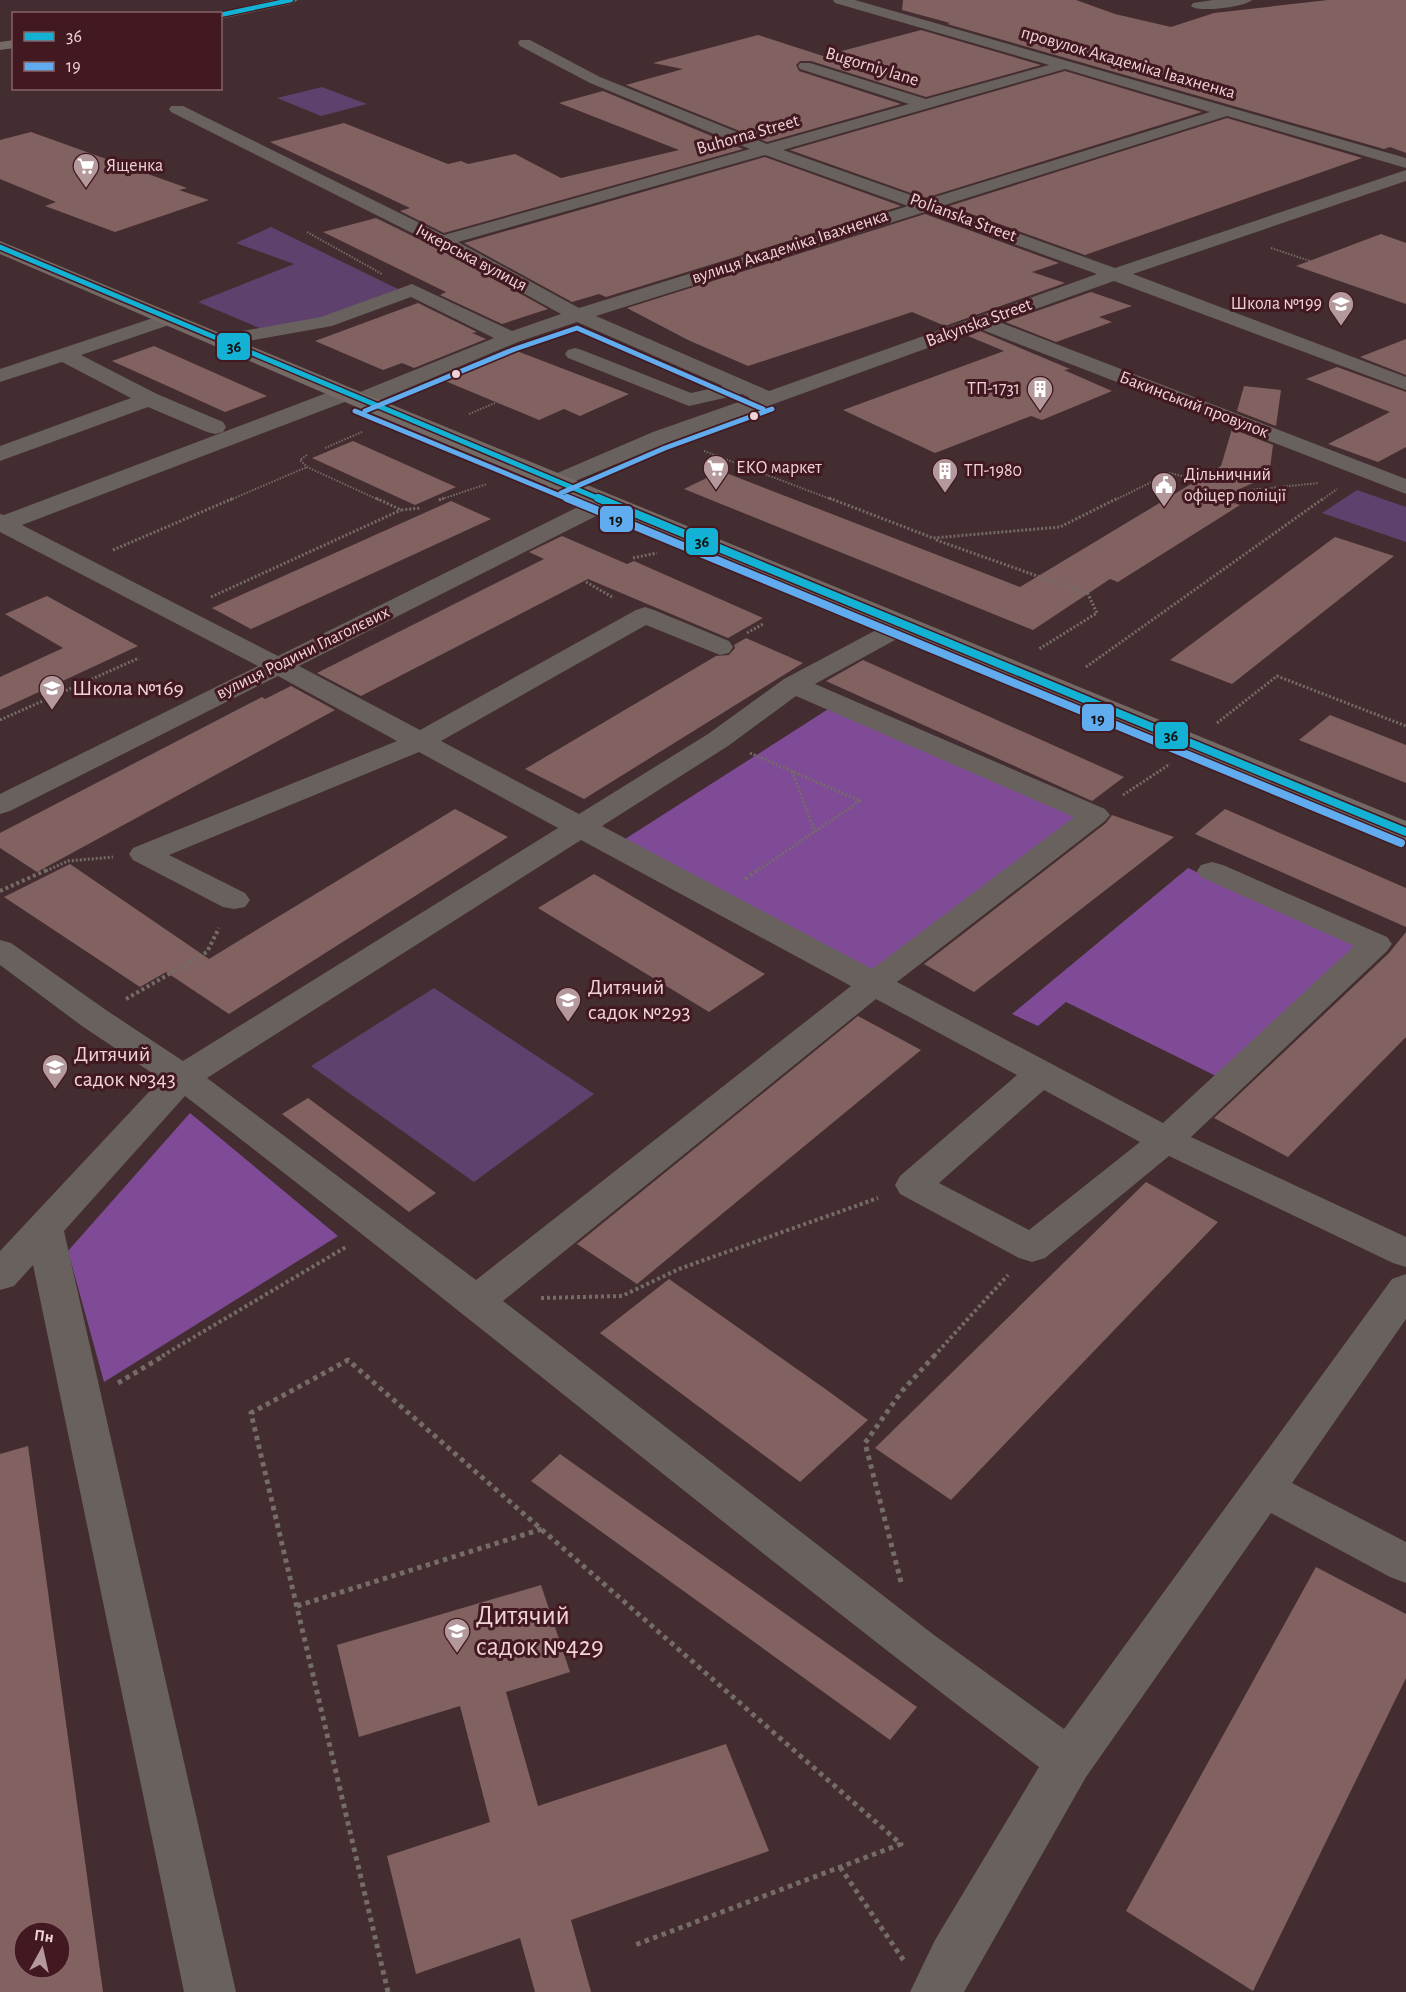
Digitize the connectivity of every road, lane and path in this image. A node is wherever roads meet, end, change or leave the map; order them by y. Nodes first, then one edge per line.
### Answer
1 (291, 0) edge
2 (840, 0) edge
3 (1245, 0) edge
4 (1198, 6) dead end
5 (222, 15) edge
6 (525, 43) dead end
7 (805, 66) dead end
8 (1064, 66) junction
9 (928, 105) junction
10 (177, 109) dead end
11 (1225, 112) junction
12 (768, 150) junction
13 (1406, 163) edge
14 (1406, 175) edge
15 (925, 204) junction
16 (307, 232) dead end
17 (442, 241) junction
18 (0, 247) edge
19 (1294, 256) dead end
20 (1310, 261) dead end
21 (1115, 274) junction
22 (412, 290) junction
23 (579, 315) junction
24 (168, 319) junction
25 (982, 322) junction
26 (511, 338) junction
27 (221, 340) junction
28 (62, 354) junction
29 (575, 354) dead end
30 (0, 376) edge
31 (1406, 384) edge
32 (746, 387) junction
33 (352, 397) junction
34 (768, 398) junction
35 (149, 399) junction
36 (215, 427) dead end
37 (363, 431) dead end
38 (661, 437) junction
39 (324, 448) dead end
40 (0, 453) edge
41 (307, 455) dead end
42 (307, 467) junction
43 (1360, 475) junction
44 (556, 482) junction
45 (489, 483) dead end
46 (1406, 487) edge
47 (439, 500) dead end
48 (606, 502) junction
49 (421, 508) dead end
50 (401, 510) junction
51 (1, 523) edge
52 (933, 538) junction
53 (80, 564) junction
54 (175, 613) junction
55 (763, 624) dead end
56 (904, 625) junction
57 (751, 630) dead end
58 (720, 647) dead end
59 (1039, 649) dead end
60 (139, 658) dead end
61 (276, 666) junction
62 (1085, 668) dead end
63 (794, 685) junction
64 (0, 720) edge
65 (1215, 723) dead end
66 (1406, 726) edge
67 (718, 740) junction
68 (419, 742) junction
69 (1176, 760) dead end
70 (792, 771) junction
71 (1123, 795) dead end
72 (0, 805) edge
73 (581, 826) junction
74 (815, 832) junction
75 (1406, 832) edge
76 (144, 854) junction
77 (1212, 871) dead end
78 (0, 891) edge
79 (714, 899) junction
80 (234, 900) joint
81 (0, 950) edge
82 (875, 983) junction
83 (94, 1018) junction
84 (1041, 1074) junction
85 (183, 1077) junction
86 (1166, 1140) junction
87 (913, 1185) junction
88 (380, 1226) junction
89 (44, 1227) junction
90 (1032, 1248) junction
91 (1406, 1253) edge
92 (0, 1276) edge
93 (1406, 1289) edge
94 (477, 1300) junction
95 (84, 1403) junction
96 (1263, 1488) junction
97 (542, 1529) junction
98 (1406, 1563) edge
99 (297, 1606) junction
100 (918, 1649) junction
101 (1069, 1761) junction
102 (840, 1868) junction
103 (635, 1945) dead end
104 (938, 1988) edge
105 (210, 1992) edge
106 (388, 1992) edge

1 - 5 main road
2 - 8 street, провулок Академіка Івахненка
3 - 4 street
6 - 12 street, Polianska Street
7 - 9 street, Bugorniy lane
8 - 9 street, Buhorna Street
8 - 11 street, провулок Академіка Івахненка
9 - 12 street, Buhorna Street
10 - 17 street, Ічкерська вулиця
11 - 13 street, провулок Академіка Івахненка
11 - 15 street, вулиця Академіка Івахненка
12 - 15 street, Polianska Street
12 - 17 street, Buhorna Street
14 - 21 street, Bakynska Street
15 - 21 street, Polianska Street
15 - 23 street, вулиця Академіка Івахненка
16 - 22 path
17 - 23 street, Ічкерська вулиця
18 - 24 main road
19 - 20 path
21 - 25 street, Bakynska Street
21 - 31 street, Polianska Street
22 - 26 street
22 - 27 street
23 - 26 street, вулиця Академіка Івахненка
23 - 32 street, Ічкерська вулиця
24 - 27 main road
24 - 28 street
25 - 34 street, Bakynska Street
25 - 43 street, Бакинський провулок
26 - 33 street, вулиця Академіка Івахненка
27 - 33 main road
28 - 30 street
28 - 35 street
29 - 32 street
32 - 34 street, Ічкерська вулиця
33 - 44 main road
33 - 51 street, вулиця Академіка Івахненка
34 - 38 street, Bakynska Street
35 - 36 street
35 - 40 street
37 - 39 path
38 - 44 street, Bakynska Street
38 - 52 path
41 - 42 path
42 - 50 path
42 - 53 path
43 - 46 street, Бакинський провулок
43 - 52 path
43 - 62 path
44 - 48 main road
45 - 47 path
48 - 56 main road
48 - 61 street, вулиця Родини Глаголєвих
49 - 50 path
50 - 54 path
51 - 53 street
52 - 59 path
53 - 54 street
54 - 61 street
55 - 57 path
56 - 63 street
56 - 75 main road
58 - 68 street
60 - 64 path
61 - 68 street
61 - 72 street, вулиця Родини Глаголєвих
63 - 67 street
63 - 82 street
65 - 66 path
67 - 70 path
67 - 73 street
68 - 73 street
68 - 76 street
69 - 71 path
70 - 74 path
70 - 74 path
73 - 79 street
73 - 85 street
74 - 79 path
76 - 78 path
76 - 80 street
77 - 86 street
79 - 82 street
80 - 83 path
81 - 83 street
82 - 84 street
82 - 94 street
83 - 85 street
84 - 86 street
84 - 87 street
85 - 88 street
85 - 89 street
86 - 90 street
86 - 91 street
87 - 90 street
87 - 94 path
88 - 94 street
88 - 95 path
89 - 92 street
89 - 95 street
90 - 100 path
93 - 96 street
94 - 100 street
95 - 105 street
96 - 98 street
96 - 101 street
97 - 99 path
97 - 99 path
97 - 102 path
99 - 106 path
100 - 101 street
101 - 104 street
102 - 103 path
102 - 104 path

